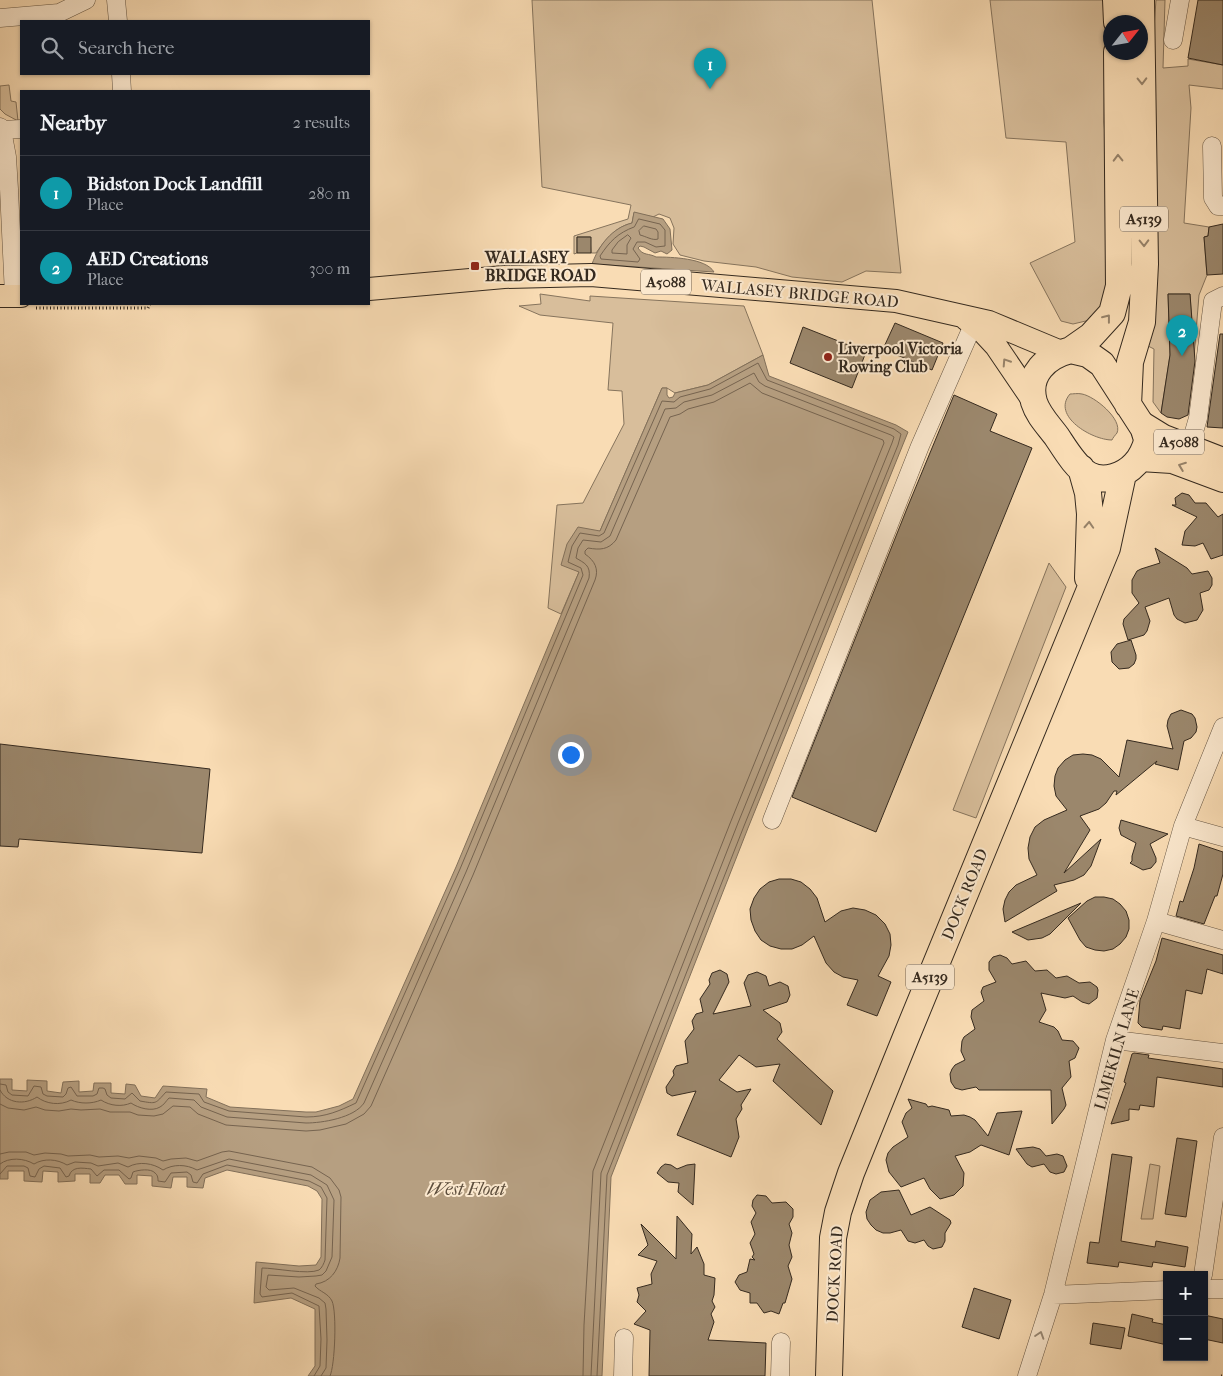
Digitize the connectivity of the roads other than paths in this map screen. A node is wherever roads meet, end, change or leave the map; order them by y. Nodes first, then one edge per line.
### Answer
1 (86, 0) edge
2 (116, 0) edge
3 (1116, 0) edge
4 (1141, 0) edge
5 (1180, 0) edge
6 (1117, 15) edge
7 (0, 18) edge
8 (118, 20) edge
9 (1173, 40) dead end
10 (1117, 60) edge
11 (121, 75) edge
12 (122, 90) edge
13 (20, 129) edge
14 (1, 132) edge
15 (1212, 146) dead end
16 (9, 178) edge
17 (1223, 206) edge
18 (370, 289) edge
19 (1223, 296) edge
20 (17, 299) edge
21 (967, 320) junction
22 (1066, 351) junction
23 (1034, 402) junction
24 (1133, 412) junction
25 (1190, 446) junction
26 (1223, 459) edge
27 (1131, 467) junction
28 (1081, 468) junction
29 (1223, 481) edge
30 (1088, 591) junction
31 (1223, 727) edge
32 (772, 820) dead end
33 (1183, 826) junction
34 (1223, 837) edge
35 (1156, 921) junction
36 (1222, 936) edge
37 (1115, 1040) junction
38 (1223, 1053) edge
39 (1223, 1137) edge
40 (1203, 1271) edge
41 (1208, 1289) edge
42 (1223, 1289) edge
43 (1163, 1290) edge
44 (1053, 1295) junction
45 (624, 1338) dead end
46 (781, 1342) dead end
47 (623, 1376) edge
48 (780, 1376) edge
49 (829, 1376) edge
50 (1027, 1376) edge

1 - 7 street
2 - 8 street
3 - 6 highway
4 -> 24 highway, A5139
5 - 9 street
22 -> 10 highway, A5139
11 - 12 street
13 - 14 street
14 - 16 street
15 - 17 street
16 - 20 street
18 - 21 main road, WALLASEY BRIDGE ROAD / A5088
19 - 25 street
21 - 22 main road, A5088
23 -> 21 main road, A5088
21 - 32 street
22 - 23 highway, A5139
22 - 24 highway, A5139
23 - 28 highway, A5139
24 - 25 main road, A5088
24 - 27 highway, A5139
25 - 26 main road, A5088
27 - 28 highway, A5139
29 -> 27 main road, A5088
27 - 30 highway, DOCK ROAD / A5139
30 -> 28 highway, DOCK ROAD / A5139
30 - 49 highway, DOCK ROAD / A5139
31 - 33 street, LIMEKILN LANE
33 - 34 street
33 - 35 street, LIMEKILN LANE
35 - 36 street
35 - 37 street, LIMEKILN LANE
37 - 38 street
37 - 44 street, LIMEKILN LANE
39 - 40 street
41 - 42 street
43 - 44 street
50 -> 44 street, LIMEKILN LANE
45 - 47 street
46 - 48 street

